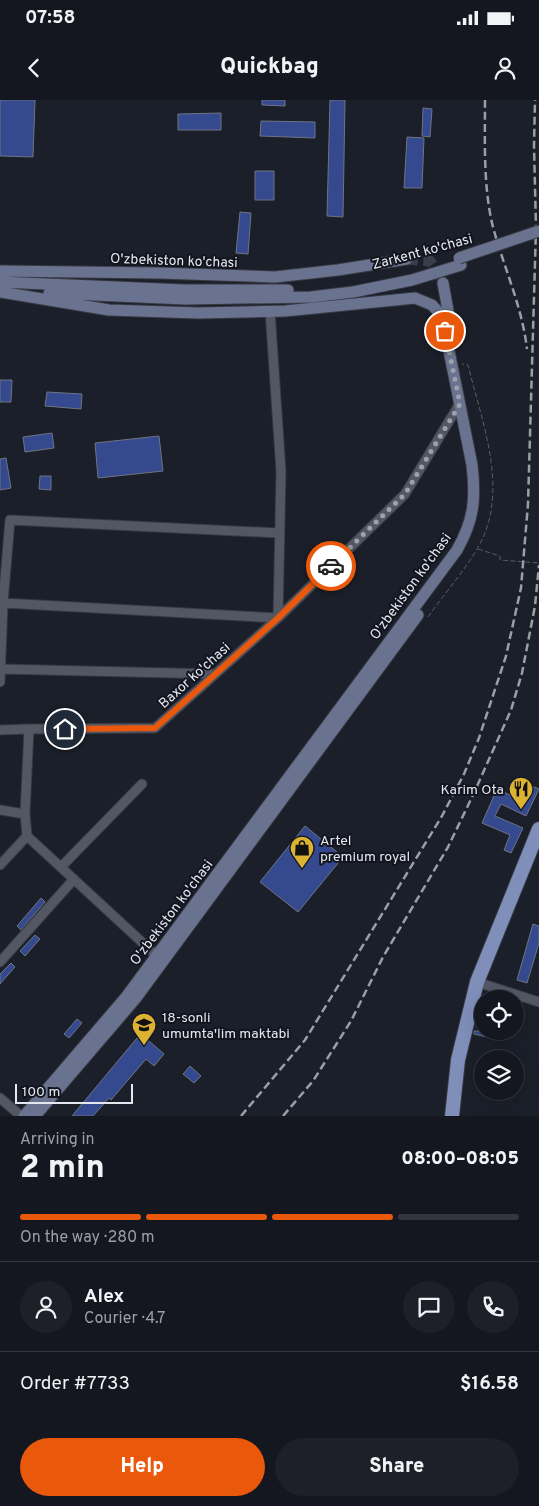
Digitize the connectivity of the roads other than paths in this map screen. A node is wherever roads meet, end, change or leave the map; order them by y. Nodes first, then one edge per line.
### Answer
1 (539, 231) edge
2 (539, 239) edge
3 (407, 259) tunnel mouth
4 (460, 262) junction
5 (0, 271) edge
6 (38, 273) junction
7 (0, 282) edge
8 (28, 283) junction
9 (444, 283) tunnel mouth
10 (0, 292) edge
11 (310, 294) junction
12 (270, 311) junction
13 (460, 404) junction
14 (279, 533) junction
15 (2, 588) edge
16 (4, 603) junction
17 (278, 618) junction
18 (0, 669) edge
19 (215, 674) junction
20 (0, 682) edge
21 (29, 729) junction
22 (0, 730) edge
23 (142, 784) dead end
24 (0, 810) edge
25 (25, 814) junction
26 (539, 829) edge
27 (27, 836) junction
28 (0, 865) edge
29 (61, 867) junction
30 (74, 879) junction
31 (157, 956) junction
32 (0, 962) edge
33 (477, 982) junction
34 (539, 1002) edge
35 (0, 1098) edge
36 (22, 1116) edge
37 (35, 1116) edge
38 (452, 1116) edge

1 - 4 main road, Zarkent ko'chasi, bridge
2 - 4 main road, Zarkent ko'chasi
3 - 6 main road, O'zbekiston ko'chasi
4 - 11 main road, Zarkent ko'chasi
5 - 6 main road, O'zbekiston ko'chasi
6 - 8 main road
7 - 8 main road, O'zbekiston ko'chasi
8 - 11 main road, O'zbekiston ko'chasi
9 - 37 main road, O'zbekiston ko'chasi
10 - 11 main road, O'zbekiston ko'chasi
10 - 12 main road, O'zbekiston ko'chasi
12 - 13 main road, O'zbekiston ko'chasi
12 - 14 street
13 - 17 street, Baxor ko'chasi
13 - 31 main road, O'zbekiston ko'chasi
14 - 15 street
14 - 17 street
15 - 16 street
16 - 17 street
16 - 18 street
17 - 19 street, Baxor ko'chasi
18 - 19 street
18 - 20 street
19 - 21 street, Baxor ko'chasi
21 - 22 street, Baxor ko'chasi
21 - 25 street
23 - 29 street
24 - 25 street
25 - 27 street
26 - 33 main road
27 - 28 street
27 - 29 street
29 - 30 street
30 - 31 street
30 - 32 street
31 - 36 main road, O'zbekiston ko'chasi
33 - 34 street
33 - 38 main road
35 - 36 street

